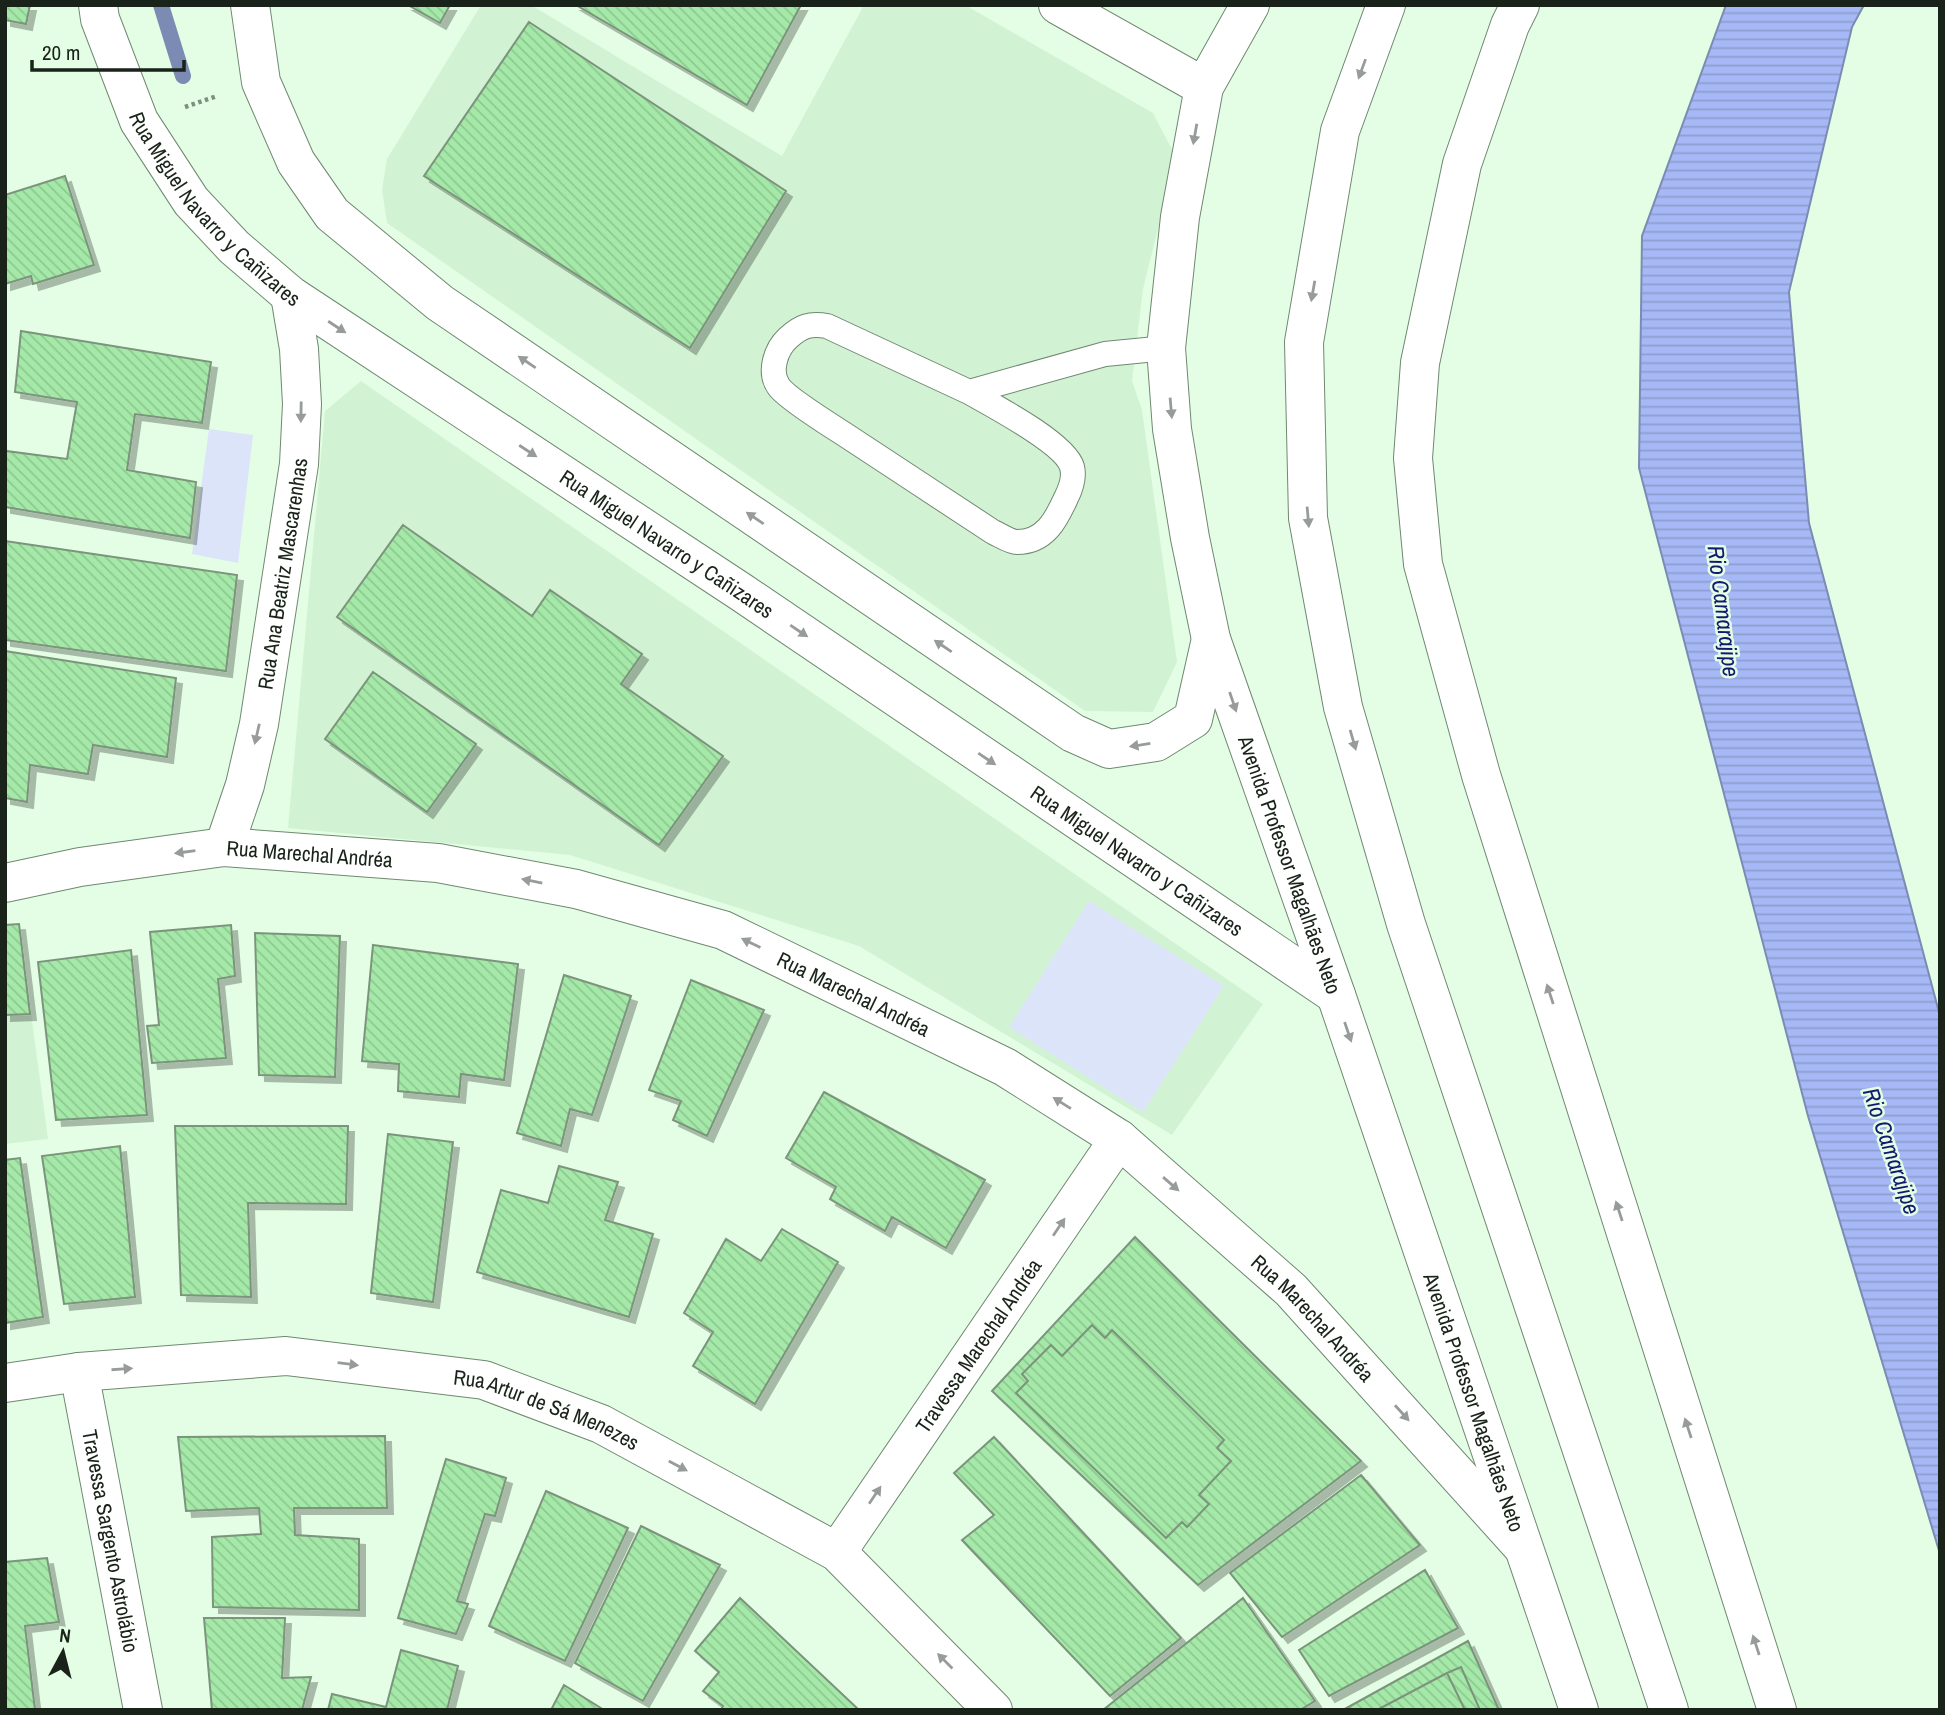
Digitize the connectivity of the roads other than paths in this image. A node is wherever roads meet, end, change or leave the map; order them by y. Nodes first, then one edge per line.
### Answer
1 (97, 5) edge
2 (250, 5) edge
3 (1058, 5) edge
4 (1250, 5) edge
5 (1386, 5) edge
6 (1520, 5) edge
7 (1203, 87) junction
8 (290, 295) junction
9 (1166, 348) junction
10 (969, 392) junction
11 (1211, 639) junction
12 (224, 847) junction
13 (5, 883) edge
14 (1336, 995) junction
15 (1119, 1139) junction
16 (79, 1372) junction
17 (5, 1383) edge
18 (1521, 1545) junction
19 (836, 1552) junction
20 (144, 1710) edge
21 (993, 1710) edge
22 (1578, 1710) edge
23 (1669, 1710) edge
24 (1777, 1710) edge

1 - 8 street, Rua Miguel Navarro y Cañizares
11 -> 2 street
3 - 7 street
4 - 7 street, Avenida Professor Magalhães Neto
5 -> 23 street
24 -> 6 street
7 -> 9 street, Avenida Professor Magalhães Neto
8 -> 12 street, Rua Ana Beatriz Mascarenhas
8 -> 14 street, Rua Miguel Navarro y Cañizares
9 - 10 lane
9 -> 11 street, Avenida Professor Magalhães Neto
10 - 10 lane
11 -> 14 street, Avenida Professor Magalhães Neto
12 -> 13 street, Rua Marechal Andréa
15 -> 12 street, Rua Marechal Andréa
14 -> 18 street, Avenida Professor Magalhães Neto
15 -> 18 street, Rua Marechal Andréa
19 -> 15 street, Travessa Marechal Andréa
16 - 17 street, Rua Artur de Sá Menezes
16 -> 19 street, Rua Artur de Sá Menezes
16 - 20 street, Travessa Sargento Astrolábio
18 - 22 street, Avenida Professor Magalhães Neto
21 -> 19 street, Rua Artur de Sá Menezes

